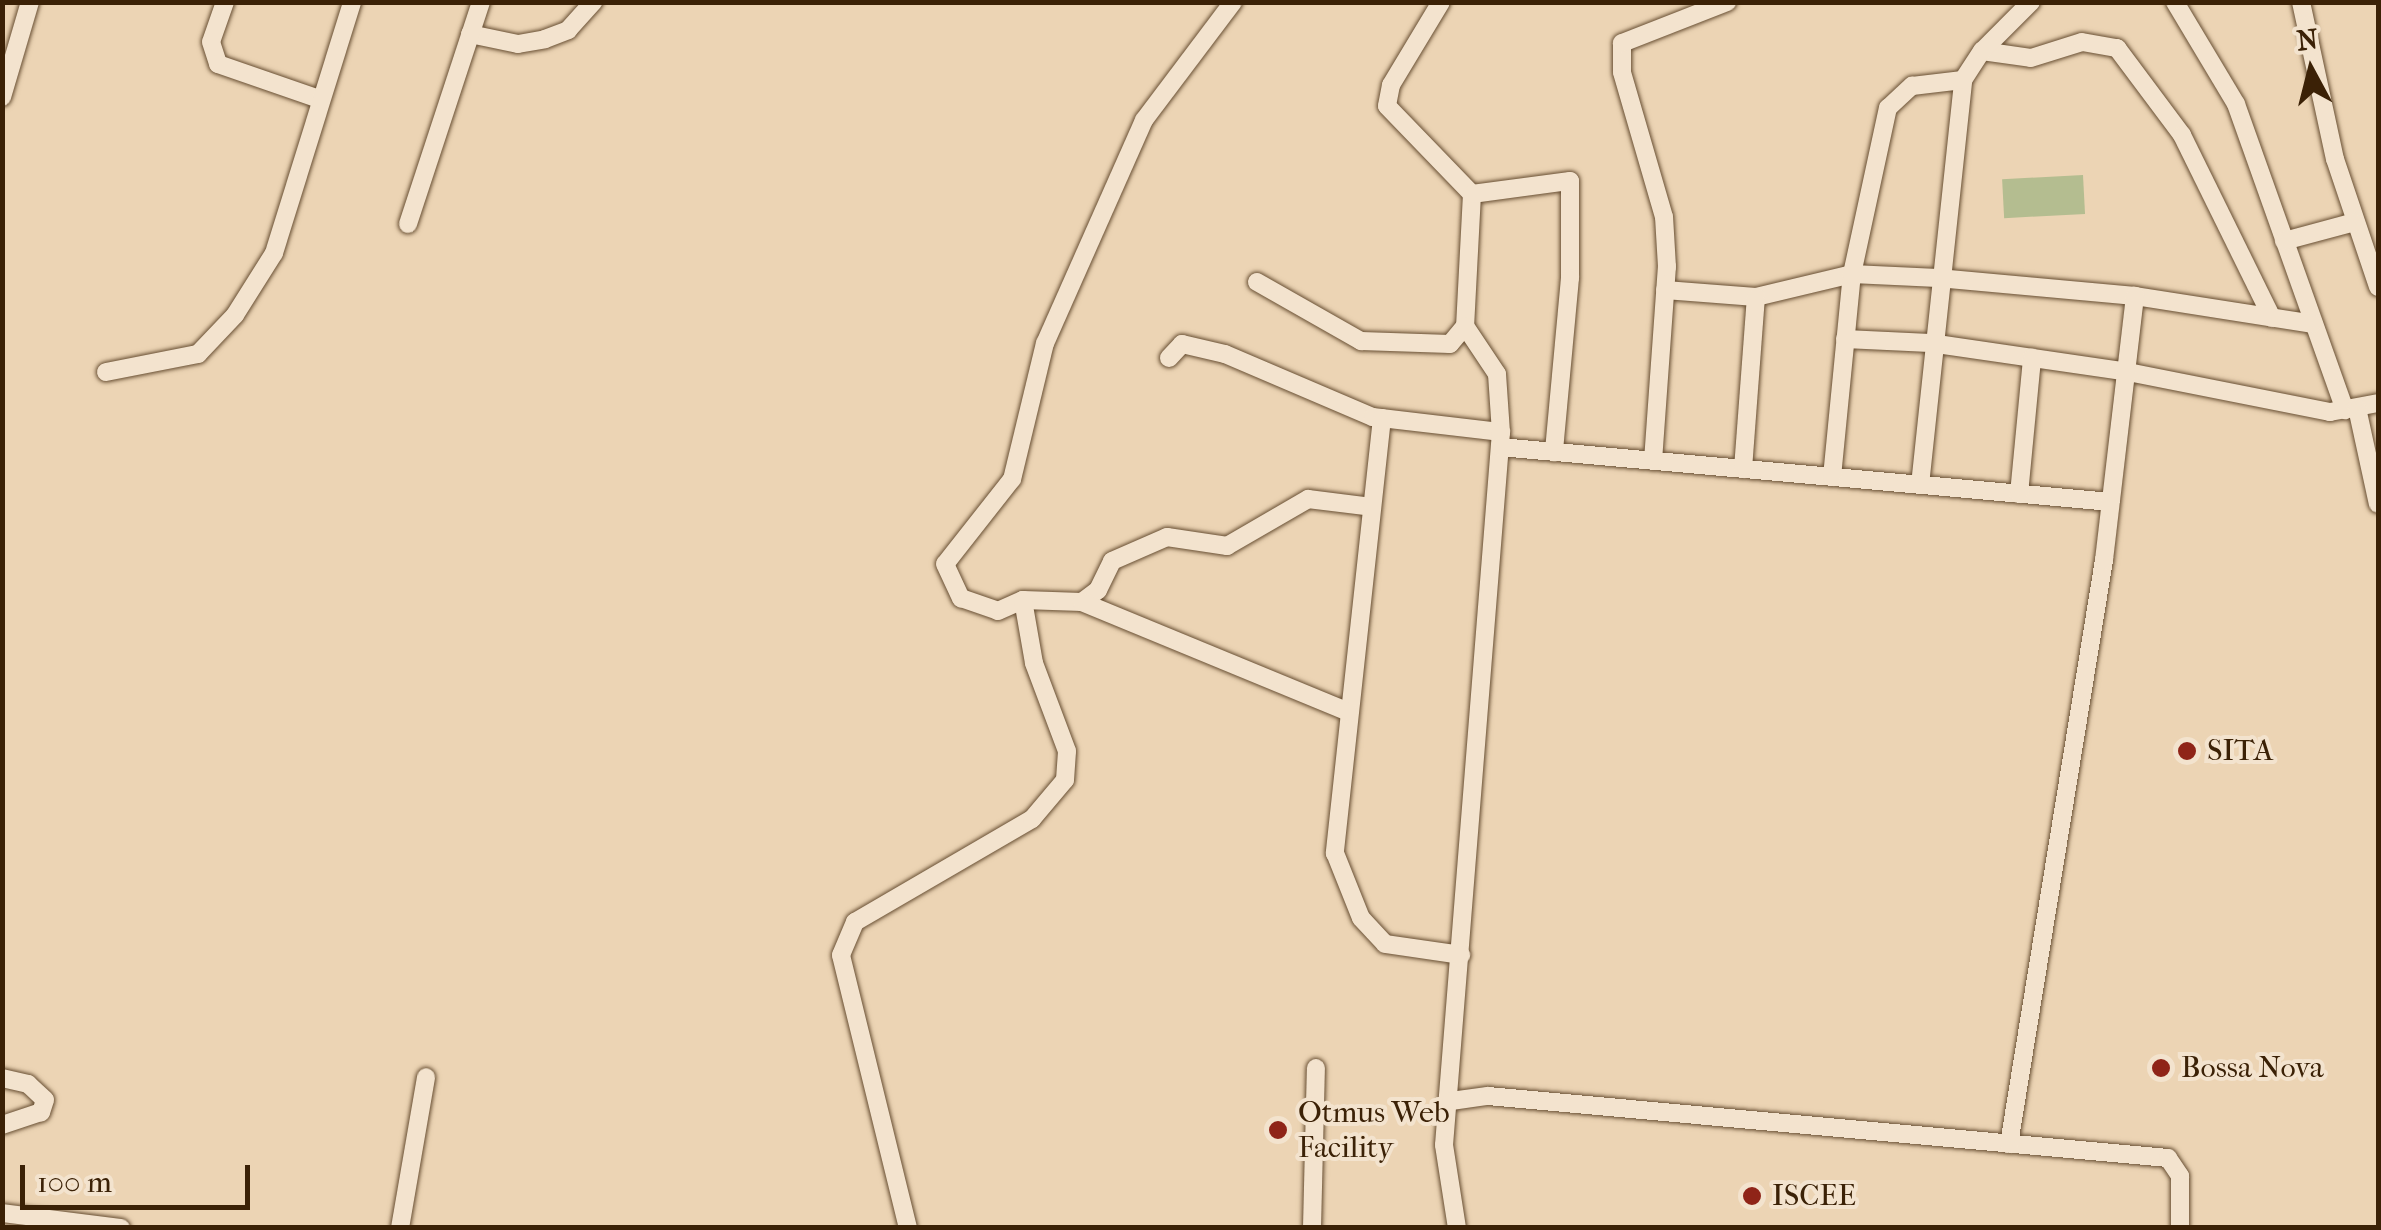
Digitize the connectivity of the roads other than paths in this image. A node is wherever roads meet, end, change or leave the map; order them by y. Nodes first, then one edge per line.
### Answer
1 (30, 2) edge
2 (225, 2) edge
3 (352, 2) edge
4 (481, 2) edge
5 (594, 2) edge
6 (1232, 2) edge
7 (1441, 2) edge
8 (1727, 2) edge
9 (2031, 2) edge
10 (2175, 2) edge
11 (2301, 2) edge
12 (470, 34) junction
13 (1982, 51) junction
14 (1963, 80) junction
15 (2, 98) edge
16 (320, 99) junction
17 (1472, 194) junction
18 (2355, 222) junction
19 (408, 224) dead end
20 (2284, 240) junction
21 (1852, 274) junction
22 (1938, 278) junction
23 (1256, 282) dead end
24 (2378, 287) edge
25 (1665, 290) junction
26 (2135, 296) junction
27 (1756, 298) junction
28 (2272, 318) junction
29 (2313, 324) junction
30 (1464, 326) junction
31 (1844, 339) junction
32 (1930, 343) junction
33 (1169, 358) dead end
34 (2032, 358) junction
35 (2123, 370) junction
36 (106, 372) dead end
37 (2378, 403) edge
38 (2351, 409) junction
39 (1382, 418) junction
40 (1501, 440) junction
41 (1554, 452) junction
42 (1653, 461) junction
43 (1743, 469) junction
44 (1832, 477) junction
45 (1920, 485) junction
46 (2019, 494) junction
47 (2111, 502) junction
48 (2378, 504) edge
49 (1372, 507) junction
50 (1023, 600) junction
51 (1082, 602) junction
52 (1350, 712) junction
53 (1461, 955) junction
54 (1316, 1068) dead end
55 (426, 1077) dead end
56 (2, 1078) edge
57 (1451, 1102) junction
58 (2, 1125) edge
59 (2009, 1144) junction
60 (2, 1213) edge
61 (121, 1228) edge
62 (400, 1228) edge
63 (908, 1228) edge
64 (1312, 1228) edge
65 (1457, 1228) edge
66 (2180, 1228) edge

1 - 15 street
2 - 16 street
3 - 16 street
4 - 12 street
5 - 12 street
6 - 50 street
7 - 17 street
8 - 25 street
9 - 13 street
10 - 20 street
11 - 18 street
12 - 19 street
13 - 14 street
13 - 28 street
14 - 21 street
14 - 22 street
16 - 36 street
17 - 30 street
17 - 41 street
18 - 20 street
18 - 24 street
20 - 29 street
21 - 22 street
21 - 27 street
21 - 31 street
22 - 26 street
22 - 32 street
23 - 30 street
25 - 27 street
25 - 42 street
26 - 28 street
26 - 35 street
27 - 43 street
28 - 29 street
29 - 38 street
30 - 40 street
31 - 32 street
31 - 44 street
32 - 34 street
32 - 45 street
33 - 39 street
34 - 35 street
34 - 46 street
35 - 38 street
35 - 47 street
37 - 38 street
38 - 48 street
39 - 40 street
39 - 49 street
40 - 41 street
40 - 53 street
41 - 42 street
42 - 43 street
43 - 44 street
44 - 45 street
45 - 46 street
46 - 47 street
47 - 59 street
49 - 51 street
49 - 52 street
50 - 51 street
50 - 63 street
51 - 52 street
52 - 53 street
53 - 57 street
54 - 64 street
55 - 62 street
56 - 58 street
57 - 59 street
57 - 65 street
59 - 66 street
60 - 61 street

